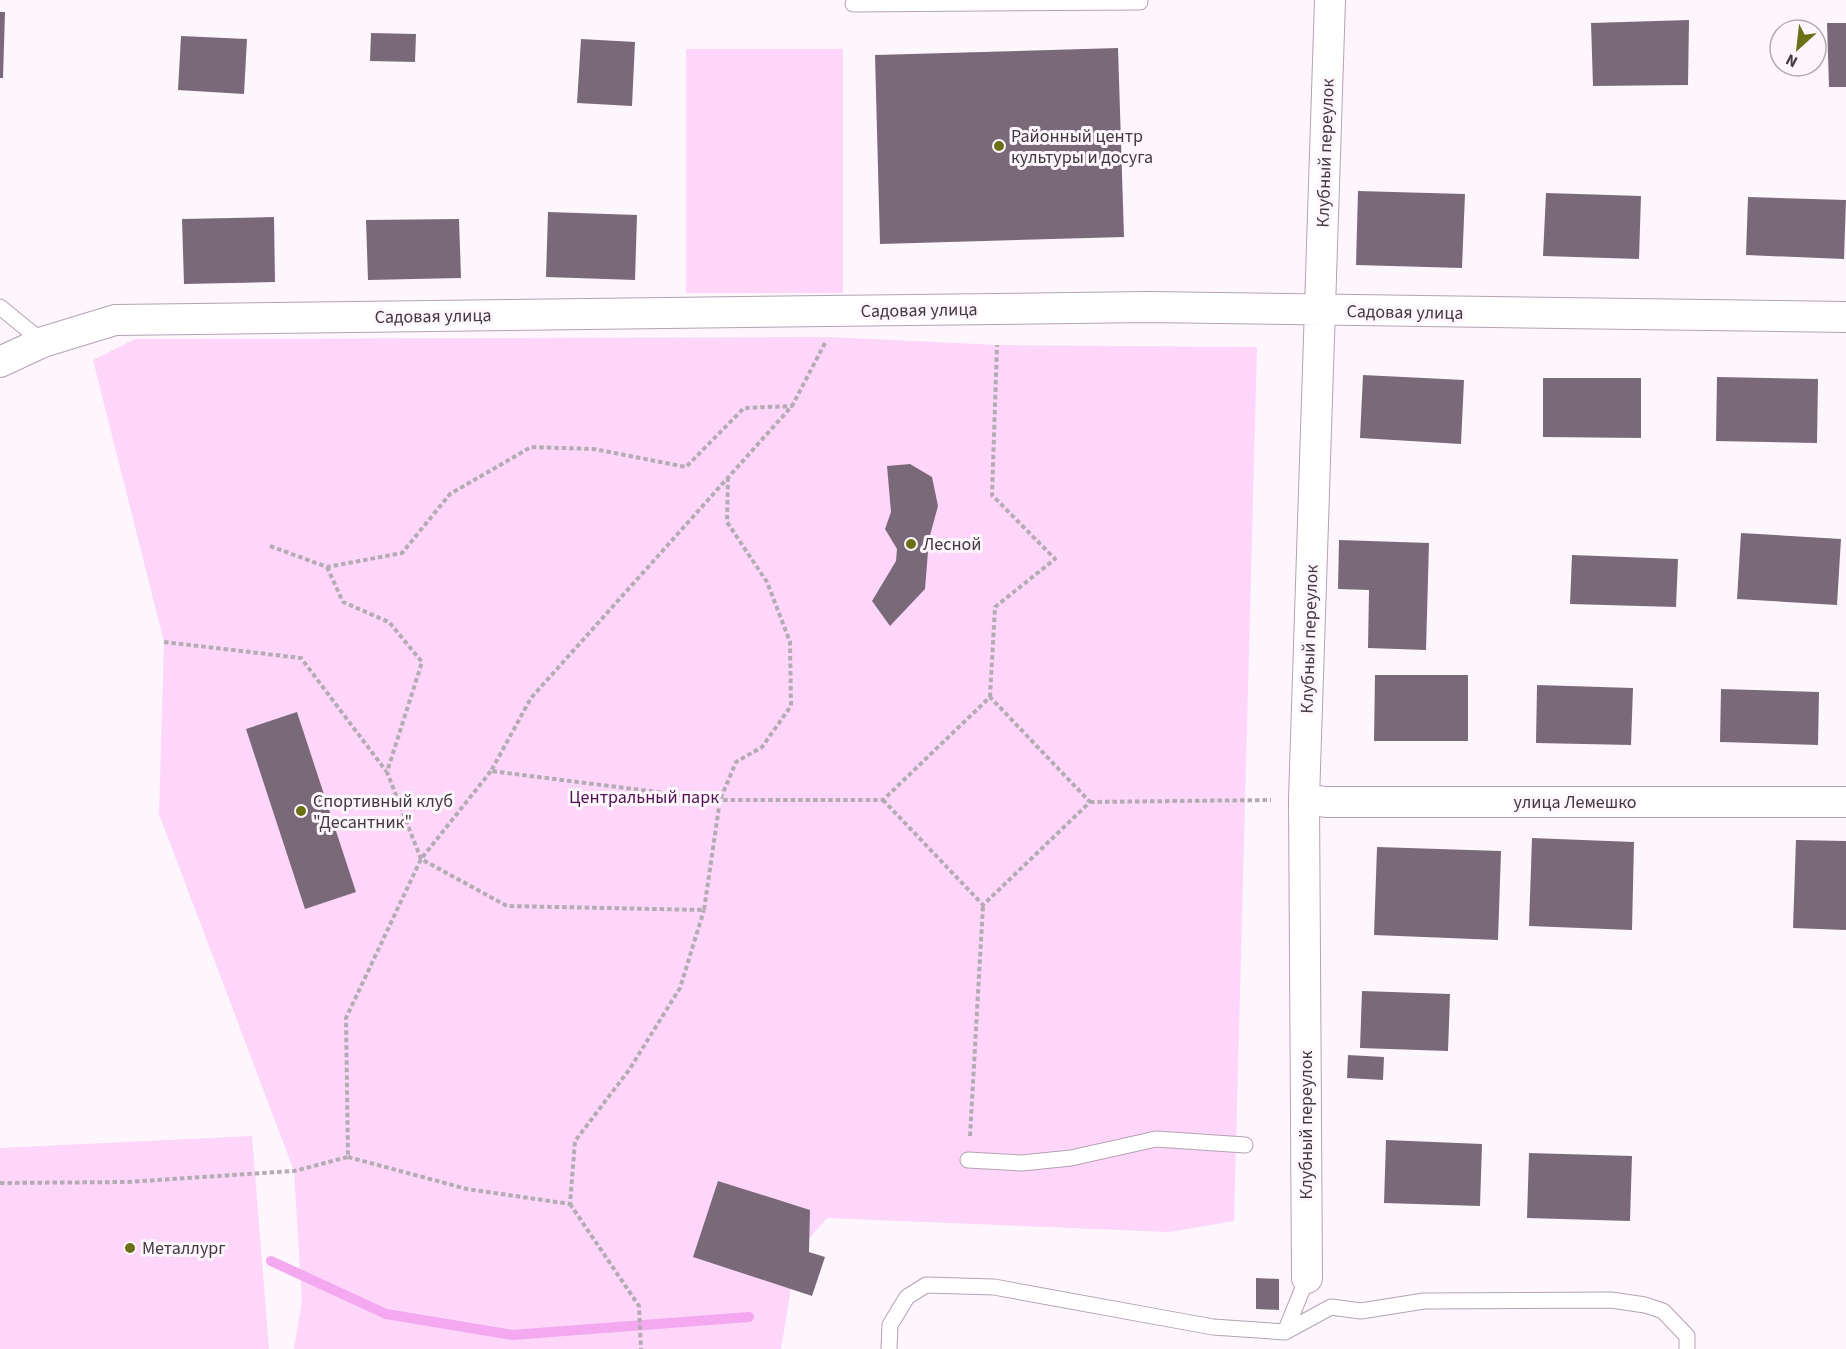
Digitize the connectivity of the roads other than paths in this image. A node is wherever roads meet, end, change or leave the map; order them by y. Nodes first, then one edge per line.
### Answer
1 (1330, 0) edge
2 (1343, 0) edge
3 (1140, 2) dead end
4 (853, 4) dead end
5 (0, 307) edge
6 (1320, 308) junction
7 (1846, 317) edge
8 (43, 342) junction
9 (0, 362) edge
10 (1315, 801) junction
11 (1846, 802) edge
12 (1245, 1145) dead end
13 (968, 1160) road end
14 (1307, 1278) joint
15 (1285, 1332) junction
16 (889, 1349) edge
17 (1687, 1349) edge

1 - 2 lane
1 - 6 street, Клубный переулок
3 - 4 lane
5 - 8 lane
6 - 7 street, Садовая улица
6 - 8 street, Садовая улица
6 - 10 street, Клубный переулок
8 - 9 street, Садовая улица
10 - 11 street, улица Лемешко
10 - 14 street, Клубный переулок
12 - 13 lane
14 - 15 lane
15 - 16 lane
15 - 17 lane

